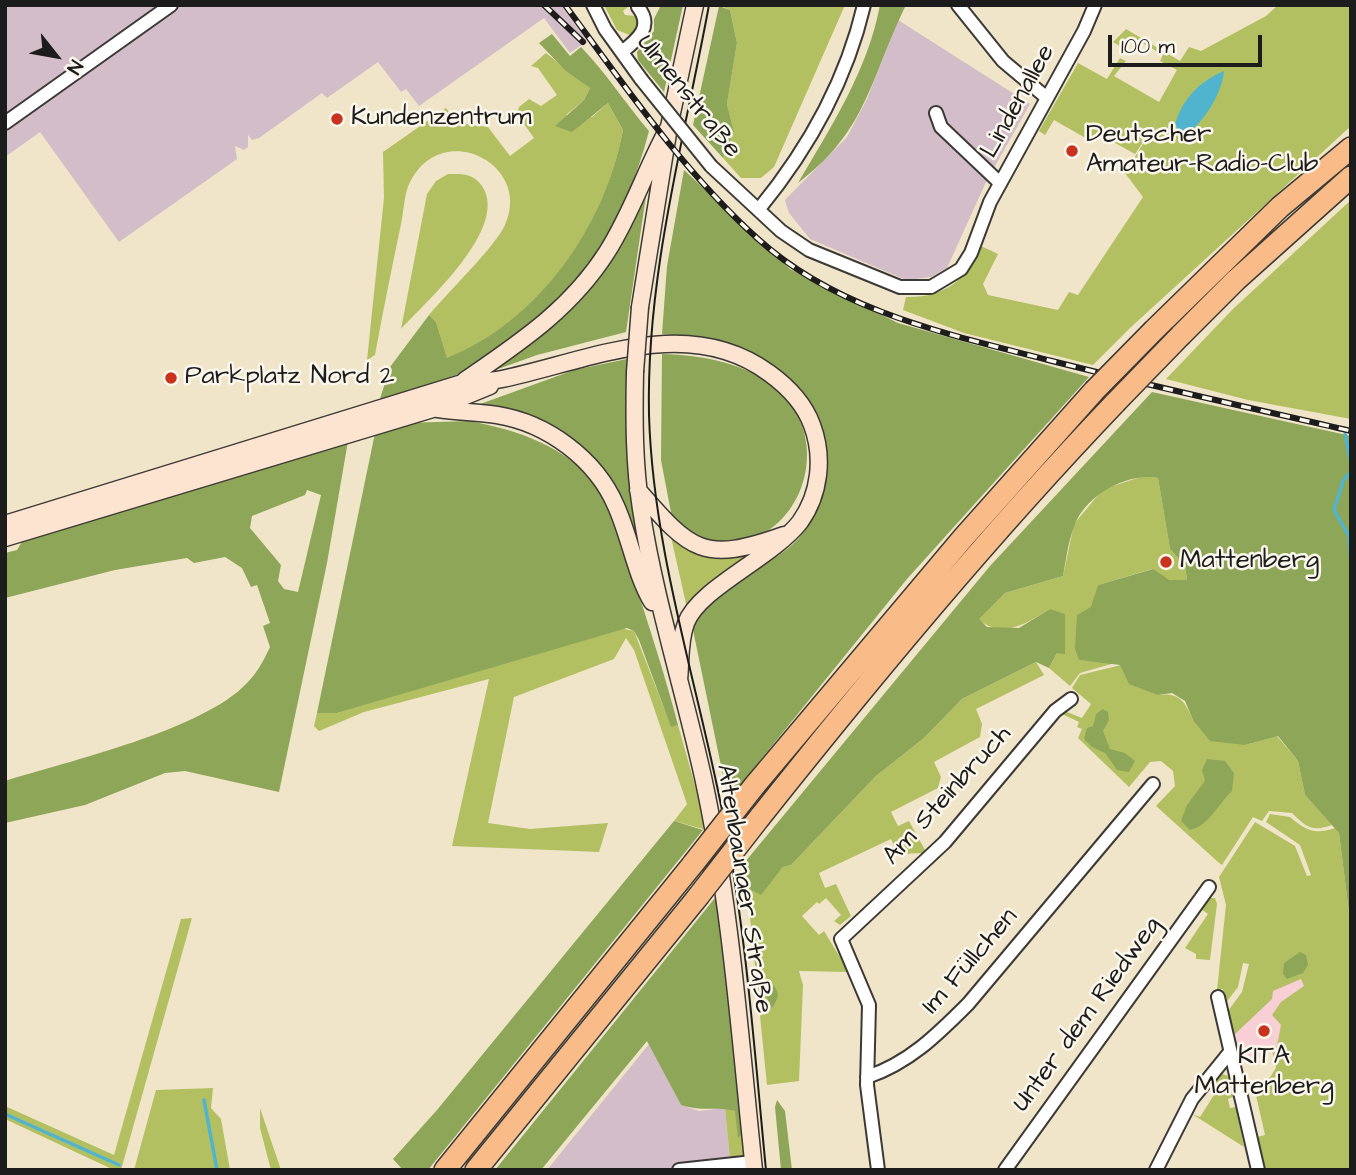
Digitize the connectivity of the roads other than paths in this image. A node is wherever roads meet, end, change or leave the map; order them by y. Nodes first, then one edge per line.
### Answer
1 (171, 5) edge
2 (593, 5) edge
3 (695, 5) edge
4 (864, 5) edge
5 (958, 5) edge
6 (1095, 5) edge
7 (638, 7) dead end
8 (622, 52) junction
9 (1047, 98) junction
10 (936, 113) dead end
11 (8, 117) edge
12 (669, 127) junction
13 (1351, 148) edge
14 (1351, 177) edge
15 (1000, 183) junction
16 (759, 209) junction
17 (500, 379) junction
18 (459, 384) junction
19 (436, 408) junction
20 (328, 432) junction
21 (638, 490) junction
22 (5, 524) edge
23 (791, 532) junction
24 (5, 538) edge
25 (662, 619) junction
26 (679, 681) junction
27 (1071, 699) dead end
28 (1153, 784) dead end
29 (1209, 887) dead end
30 (1218, 997) dead end
31 (1230, 1052) junction
32 (867, 1077) junction
33 (753, 1166) edge
34 (445, 1170) edge
35 (477, 1170) edge
36 (679, 1170) edge
37 (878, 1170) edge
38 (1005, 1170) edge
39 (1156, 1170) edge
40 (1258, 1170) edge

1 - 11 street
2 - 8 street, Ulmenstraße
3 - 12 main road
4 - 16 street
5 - 9 street
6 - 9 street, Lindenallee
7 - 8 street
8 - 16 street, Ulmenstraße, bridge
9 - 15 street, Lindenallee
10 - 15 street, Lindenallee
12 - 18 main road
12 - 21 main road, bridge
13 - 34 highway, bridge
14 - 35 highway, bridge
15 - 16 street, Lindenallee
17 - 18 main road
17 - 19 main road
17 - 23 main road
18 - 20 main road
19 - 20 main road
19 - 25 main road
20 - 22 main road
20 - 24 main road
21 - 23 main road
21 - 25 main road
23 - 26 main road
25 - 26 main road, Altenbaunaer Straße
26 - 33 main road, Altenbaunaer Straße
27 - 32 street, Am Steinbruch
28 - 32 street, Im Füllchen
29 - 38 street, Unter dem Riedweg
30 - 31 street
31 - 39 street
31 - 40 street
32 - 37 street
33 - 36 street

